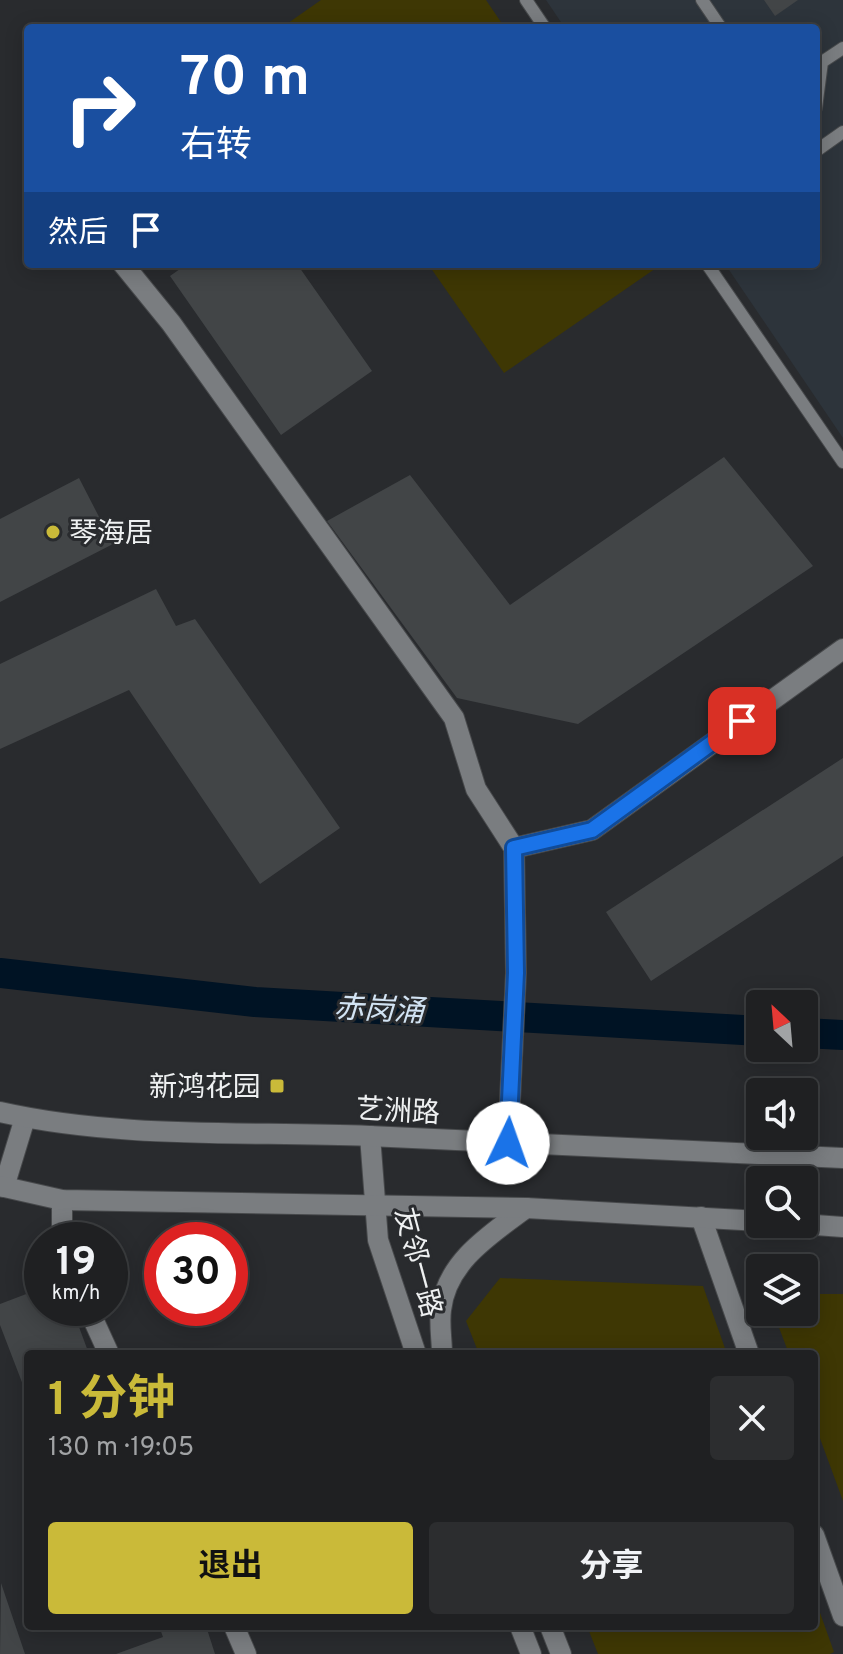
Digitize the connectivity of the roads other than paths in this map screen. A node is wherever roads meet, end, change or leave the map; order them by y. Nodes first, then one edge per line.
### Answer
1 (526, 0) edge
2 (702, 0) edge
3 (542, 24) edge
4 (718, 24) edge
5 (843, 48) edge
6 (820, 60) edge
7 (843, 132) edge
8 (820, 148) edge
9 (126, 268) edge
10 (710, 268) edge
11 (843, 462) edge
12 (843, 649) edge
13 (514, 848) junction
14 (0, 1112) edge
15 (25, 1118) junction
16 (370, 1136) junction
17 (508, 1143) junction
18 (843, 1158) edge
19 (2, 1186) edge
20 (62, 1200) junction
21 (374, 1205) junction
22 (526, 1208) junction
23 (701, 1217) junction
24 (746, 1220) edge
25 (62, 1222) edge
26 (818, 1225) edge
27 (843, 1227) edge
28 (96, 1326) edge
29 (107, 1350) edge
30 (415, 1350) edge
31 (442, 1350) edge
32 (748, 1350) edge
33 (818, 1546) edge
34 (843, 1616) edge
35 (236, 1630) edge
36 (522, 1630) edge
37 (552, 1630) edge
38 (246, 1654) edge
39 (531, 1654) edge
40 (561, 1654) edge

1 - 3 lane
2 - 4 lane
5 - 6 lane
7 - 8 lane
9 - 13 street
10 - 11 lane
12 - 13 street
13 - 17 street
14 - 15 street, 艺洲路
15 - 16 street, 艺洲路
15 - 19 street
16 - 17 street, 艺洲路
16 - 21 street, 友邻一路
17 - 18 street, 艺洲路
19 - 20 street
20 - 21 street
20 - 25 street
21 - 22 street
21 - 30 street, 友邻一路
22 - 23 street
22 - 31 street, 友邻一路
23 - 24 street
23 - 32 street
26 - 27 street
28 - 29 street
33 - 34 street
35 - 38 street
36 - 39 street
37 - 40 street

